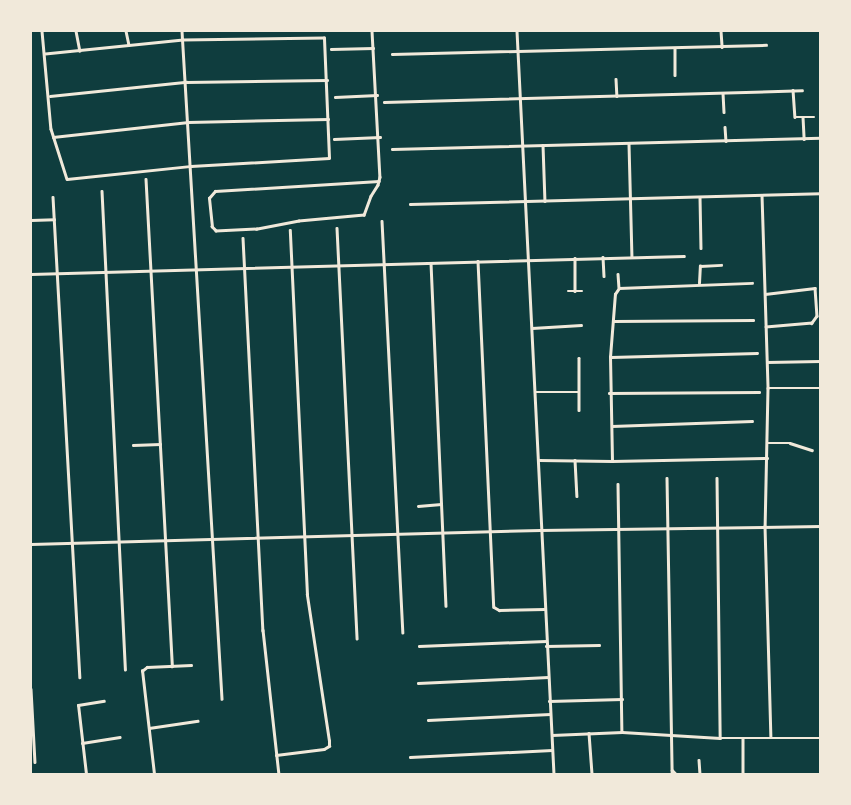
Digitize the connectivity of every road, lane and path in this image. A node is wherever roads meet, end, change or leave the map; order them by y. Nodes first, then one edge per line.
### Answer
1 (42, 31) edge
2 (76, 31) edge
3 (126, 31) edge
4 (182, 31) edge
5 (372, 31) edge
6 (517, 31) edge
7 (721, 31) edge
8 (183, 40) junction
9 (129, 45) junction
10 (766, 45) dead end
11 (722, 47) junction
12 (374, 48) junction
13 (675, 48) junction
14 (331, 49) dead end
15 (80, 51) junction
16 (518, 52) junction
17 (46, 54) junction
18 (392, 54) dead end
19 (675, 75) dead end
20 (616, 79) dead end
21 (327, 80) junction
22 (186, 82) junction
23 (793, 90) junction
24 (802, 90) dead end
25 (724, 93) junction
26 (377, 95) junction
27 (50, 96) junction
28 (335, 96) dead end
29 (617, 96) junction
30 (521, 99) junction
31 (384, 102) dead end
32 (724, 112) dead end
33 (803, 117) junction
34 (814, 117) dead end
35 (328, 120) junction
36 (188, 122) junction
37 (725, 127) dead end
38 (53, 137) junction
39 (380, 137) junction
40 (820, 138) edge
41 (334, 139) dead end
42 (804, 139) junction
43 (726, 141) junction
44 (629, 144) junction
45 (543, 145) junction
46 (523, 146) junction
47 (392, 149) dead end
48 (191, 166) junction
49 (146, 179) dead end
50 (380, 181) junction
51 (102, 191) dead end
52 (820, 193) edge
53 (762, 195) junction
54 (53, 197) dead end
55 (700, 197) junction
56 (630, 198) junction
57 (545, 201) junction
58 (526, 202) junction
59 (410, 204) dead end
60 (54, 219) junction
61 (31, 220) edge
62 (382, 221) dead end
63 (337, 228) dead end
64 (290, 230) dead end
65 (243, 238) dead end
66 (701, 248) dead end
67 (632, 256) junction
68 (684, 256) dead end
69 (604, 257) junction
70 (575, 258) junction
71 (529, 259) junction
72 (478, 261) junction
73 (431, 263) junction
74 (384, 264) junction
75 (338, 266) junction
76 (721, 266) dead end
77 (291, 267) junction
78 (244, 268) junction
79 (198, 269) junction
80 (151, 270) junction
81 (105, 271) junction
82 (57, 273) junction
83 (31, 274) edge
84 (618, 274) dead end
85 (604, 276) dead end
86 (752, 282) dead end
87 (700, 283) junction
88 (820, 287) edge
89 (619, 288) junction
90 (815, 288) junction
91 (575, 290) junction
92 (582, 290) dead end
93 (568, 291) dead end
94 (764, 294) junction
95 (752, 320) dead end
96 (614, 321) junction
97 (581, 325) dead end
98 (766, 327) junction
99 (532, 328) junction
100 (757, 353) dead end
101 (610, 357) junction
102 (579, 358) dead end
103 (820, 361) edge
104 (767, 362) junction
105 (768, 388) junction
106 (820, 388) edge
107 (536, 392) junction
108 (579, 392) junction
109 (760, 392) dead end
110 (609, 393) junction
111 (579, 410) dead end
112 (752, 421) dead end
113 (612, 426) junction
114 (767, 443) junction
115 (160, 444) junction
116 (133, 445) dead end
117 (812, 450) dead end
118 (767, 458) junction
119 (539, 460) junction
120 (575, 460) junction
121 (612, 460) junction
122 (667, 478) dead end
123 (716, 478) dead end
124 (618, 484) dead end
125 (577, 496) dead end
126 (441, 504) junction
127 (418, 506) dead end
128 (765, 526) junction
129 (820, 526) edge
130 (716, 527) junction
131 (620, 528) junction
132 (668, 528) junction
133 (540, 530) junction
134 (491, 531) junction
135 (443, 532) junction
136 (398, 533) junction
137 (351, 535) junction
138 (305, 536) junction
139 (258, 537) junction
140 (211, 539) junction
141 (164, 540) junction
142 (119, 542) junction
143 (71, 543) junction
144 (31, 544) edge
145 (446, 606) dead end
146 (544, 609) junction
147 (403, 632) dead end
148 (357, 639) dead end
149 (546, 641) junction
150 (599, 645) dead end
151 (419, 646) dead end
152 (546, 646) junction
153 (191, 665) dead end
154 (172, 666) junction
155 (125, 669) dead end
156 (80, 677) dead end
157 (548, 677) junction
158 (418, 683) dead end
159 (31, 689) edge
160 (222, 699) dead end
161 (622, 699) junction
162 (104, 701) dead end
163 (550, 701) junction
164 (550, 714) junction
165 (428, 720) dead end
166 (197, 721) dead end
167 (148, 728) junction
168 (589, 732) junction
169 (622, 732) junction
170 (670, 734) junction
171 (551, 735) junction
172 (771, 736) junction
173 (120, 737) dead end
174 (720, 738) junction
175 (743, 738) junction
176 (820, 738) edge
177 (82, 743) junction
178 (552, 750) junction
179 (276, 754) junction
180 (410, 756) dead end
181 (700, 760) dead end
182 (35, 762) dead end
183 (672, 772) edge
184 (86, 774) edge
185 (154, 774) edge
186 (278, 774) edge
187 (554, 774) edge
188 (592, 774) edge
189 (676, 774) edge
190 (700, 774) edge
191 (743, 774) edge

1 - 17 street
2 - 15 street
3 - 9 street
4 - 8 street
5 - 12 street
6 - 16 street
7 - 11 street
8 - 9 street
8 - 21 street
8 - 22 street
9 - 15 street
10 - 11 street
11 - 13 street
12 - 14 street
12 - 26 street
13 - 16 street
13 - 19 street
15 - 17 street
16 - 18 street
16 - 30 street
17 - 27 street
20 - 29 street
21 - 22 street
21 - 35 street
22 - 27 street
22 - 36 street
23 - 24 street
23 - 25 street
23 - 33 street
25 - 29 street
25 - 32 street
26 - 28 street
26 - 39 street
27 - 38 street
29 - 30 street
30 - 31 street
30 - 46 street
33 - 34 street
33 - 42 street
35 - 36 street
35 - 48 street
36 - 38 street
36 - 48 street
37 - 43 street
38 - 48 street
39 - 41 street
39 - 50 street
40 - 42 street
42 - 43 street
43 - 44 street
44 - 45 street
44 - 56 street
45 - 46 street
45 - 57 street
46 - 47 street
46 - 58 street
48 - 79 street
49 - 80 street
50 - 50 street
51 - 81 street
52 - 53 street
53 - 55 street
53 - 94 street
54 - 60 street
55 - 56 street
55 - 66 street
56 - 57 street
56 - 67 street
57 - 58 street
58 - 59 street
58 - 71 street
60 - 61 street
60 - 82 street
62 - 74 street
63 - 75 street
64 - 77 street
65 - 78 street
67 - 68 street
67 - 69 street
69 - 70 street
69 - 85 street
70 - 71 street
70 - 91 street
71 - 72 street
71 - 99 street
72 - 73 street
72 - 134 street
73 - 74 street
73 - 126 street
74 - 75 street
74 - 136 street
75 - 77 street
75 - 137 street
76 - 87 street
77 - 78 street
77 - 138 street
78 - 79 street
78 - 139 street
79 - 80 street
79 - 140 street
80 - 81 street
80 - 115 street
81 - 82 street
81 - 142 street
82 - 83 street
82 - 143 street
84 - 89 street
86 - 87 street
87 - 89 street
88 - 90 street
89 - 96 street
90 - 94 street
90 - 98 street
91 - 92 street
91 - 93 street
94 - 98 street
95 - 96 street
96 - 101 street
97 - 99 street
98 - 104 street
99 - 107 street
100 - 101 street
101 - 110 street
102 - 108 street
103 - 104 street
104 - 105 street
105 - 106 street
105 - 114 street
107 - 108 street
107 - 119 street
108 - 111 street
109 - 110 street
110 - 113 street
112 - 113 street
113 - 121 street
114 - 117 street
114 - 118 street
115 - 116 street
115 - 141 street
118 - 121 street
118 - 128 street
119 - 120 street
119 - 133 street
120 - 121 street
120 - 125 street
122 - 132 street
123 - 130 street
124 - 131 street
126 - 127 street
126 - 135 street
128 - 129 street
128 - 130 street
128 - 172 street
130 - 132 street
130 - 174 street
131 - 132 street
131 - 133 street
131 - 161 street
132 - 170 street
133 - 134 street
133 - 146 street
134 - 135 street
134 - 146 street
135 - 136 street
135 - 145 street
136 - 137 street
136 - 147 street
137 - 138 street
137 - 148 street
138 - 139 street
138 - 179 street
139 - 140 street
139 - 179 street
140 - 141 street
140 - 160 street
141 - 142 street
141 - 154 street
142 - 143 street
142 - 155 street
143 - 144 street
143 - 156 street
146 - 149 street
149 - 151 street
149 - 152 street
150 - 152 street
152 - 157 street
153 - 154 street
154 - 167 street
157 - 158 street
157 - 163 street
159 - 182 street
161 - 163 street
161 - 169 street
162 - 177 street
163 - 164 street
164 - 165 street
164 - 171 street
166 - 167 street
167 - 185 street
168 - 169 street
168 - 171 street
168 - 188 street
169 - 170 street
170 - 174 street
170 - 183 street
171 - 178 street
172 - 175 street
172 - 176 street
173 - 177 street
174 - 175 street
175 - 191 street
177 - 184 street
178 - 180 street
178 - 187 street
179 - 186 street
181 - 190 street
183 - 189 street

